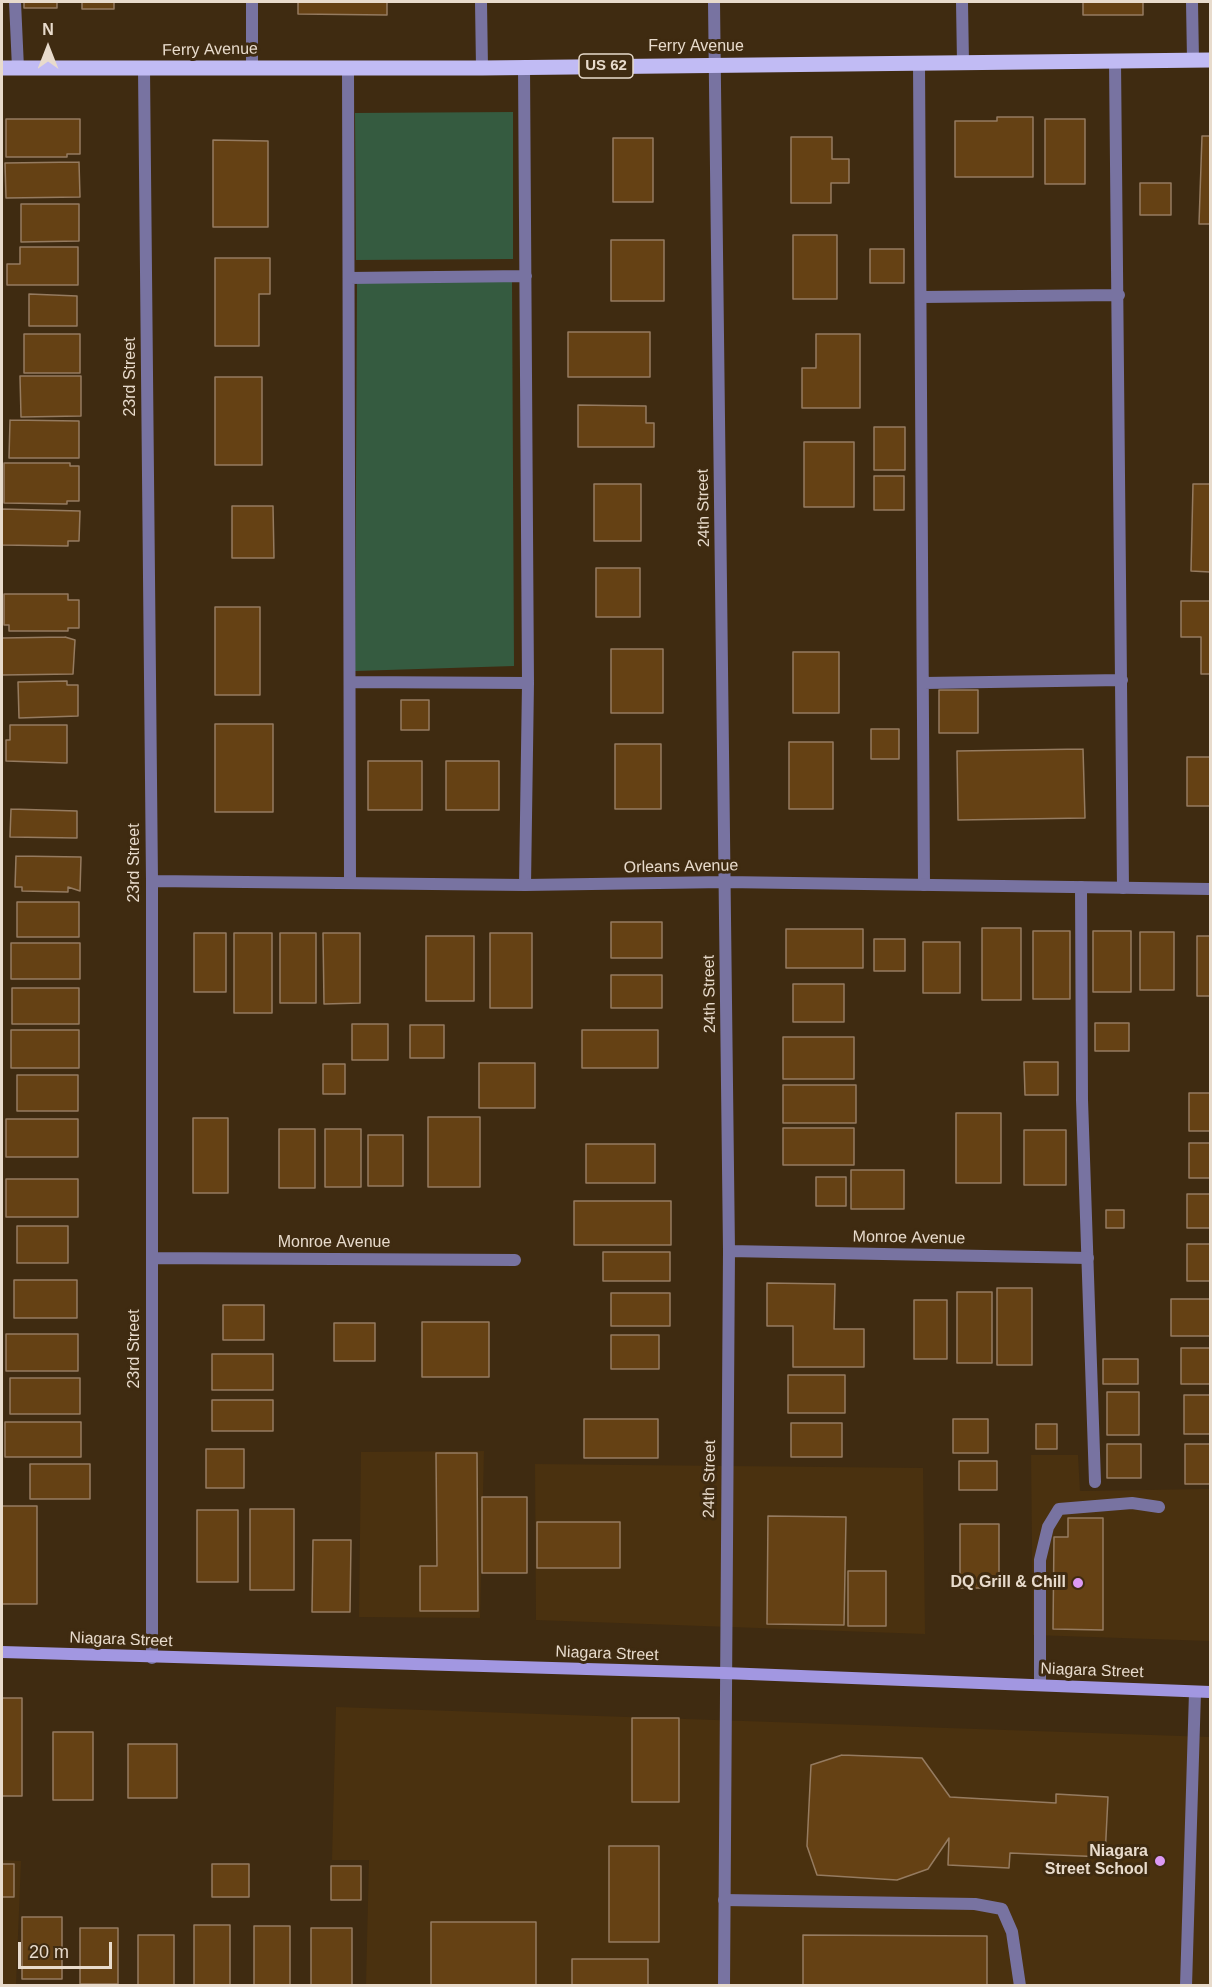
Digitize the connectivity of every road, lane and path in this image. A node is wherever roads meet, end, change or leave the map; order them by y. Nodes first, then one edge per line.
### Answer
1 (15, 2) edge
2 (252, 2) edge
3 (481, 2) edge
4 (714, 2) edge
5 (962, 2) edge
6 (1192, 2) edge
7 (1193, 60) junction
8 (1210, 60) edge
9 (1115, 61) junction
10 (919, 63) junction
11 (963, 63) junction
12 (714, 65) junction
13 (252, 66) junction
14 (525, 66) junction
15 (2, 68) edge
16 (18, 68) junction
17 (348, 68) junction
18 (482, 68) junction
19 (144, 69) junction
20 (526, 276) junction
21 (349, 278) junction
22 (1119, 295) junction
23 (922, 297) junction
24 (1122, 680) junction
25 (350, 682) junction
26 (528, 683) junction
27 (924, 683) junction
28 (152, 881) junction
29 (350, 882) junction
30 (725, 882) junction
31 (525, 885) junction
32 (924, 885) junction
33 (1081, 887) junction
34 (1123, 888) junction
35 (1210, 889) edge
36 (729, 1251) junction
37 (152, 1258) junction
38 (1088, 1258) junction
39 (515, 1260) dead end
40 (1095, 1482) dead end
41 (1159, 1507) dead end
42 (2, 1652) edge
43 (152, 1658) junction
44 (724, 1673) junction
45 (1040, 1685) junction
46 (1195, 1692) junction
47 (1210, 1692) edge
48 (724, 1900) junction
49 (724, 1986) edge
50 (1020, 1986) edge
51 (1186, 1986) edge

1 - 16 street
2 - 13 street
3 - 18 street
4 - 12 street, 24th Street
5 - 11 street
6 - 7 street
7 - 8 main road, Ferry Avenue / US 62
7 - 9 main road, Ferry Avenue / US 62
9 - 11 main road, Ferry Avenue / US 62
9 - 22 street
10 - 11 main road, Ferry Avenue / US 62
10 - 12 main road, Ferry Avenue / US 62
10 - 23 street
12 - 14 main road, Ferry Avenue / US 62
12 - 30 street, 24th Street
13 - 17 main road, Ferry Avenue / US 62
13 - 19 main road, Ferry Avenue / US 62
14 - 18 main road, Ferry Avenue / US 62
14 - 20 street
15 - 16 main road, Ferry Avenue / US 62
16 - 19 main road, Ferry Avenue / US 62
17 - 18 main road, Ferry Avenue / US 62
17 - 21 street
19 - 28 street, 23rd Street
20 - 21 street
20 - 26 street
21 - 25 street
22 - 23 street
22 - 24 street
23 - 27 street
24 - 27 street
24 - 34 street
25 - 26 street
25 - 29 street
26 - 31 street
27 - 32 street
28 - 29 street, Orleans Avenue
28 - 37 street, 23rd Street
29 - 31 street, Orleans Avenue
30 - 31 street, Orleans Avenue
30 - 32 street, Orleans Avenue
30 - 36 street, 24th Street
32 - 33 street, Orleans Avenue
33 - 34 street, Orleans Avenue
33 - 38 street
34 - 35 street, Orleans Avenue
36 - 38 street, Monroe Avenue
36 - 44 street, 24th Street
37 - 39 street, Monroe Avenue
37 - 43 street, 23rd Street
38 - 40 street
41 - 45 street
42 - 43 street, Niagara Street
43 - 44 street, Niagara Street
44 - 45 street, Niagara Street
44 - 48 street, 24th Street
45 - 46 street, Niagara Street
46 - 47 street, Niagara Street
46 - 51 street
48 - 49 street, 24th Street
48 - 50 street

